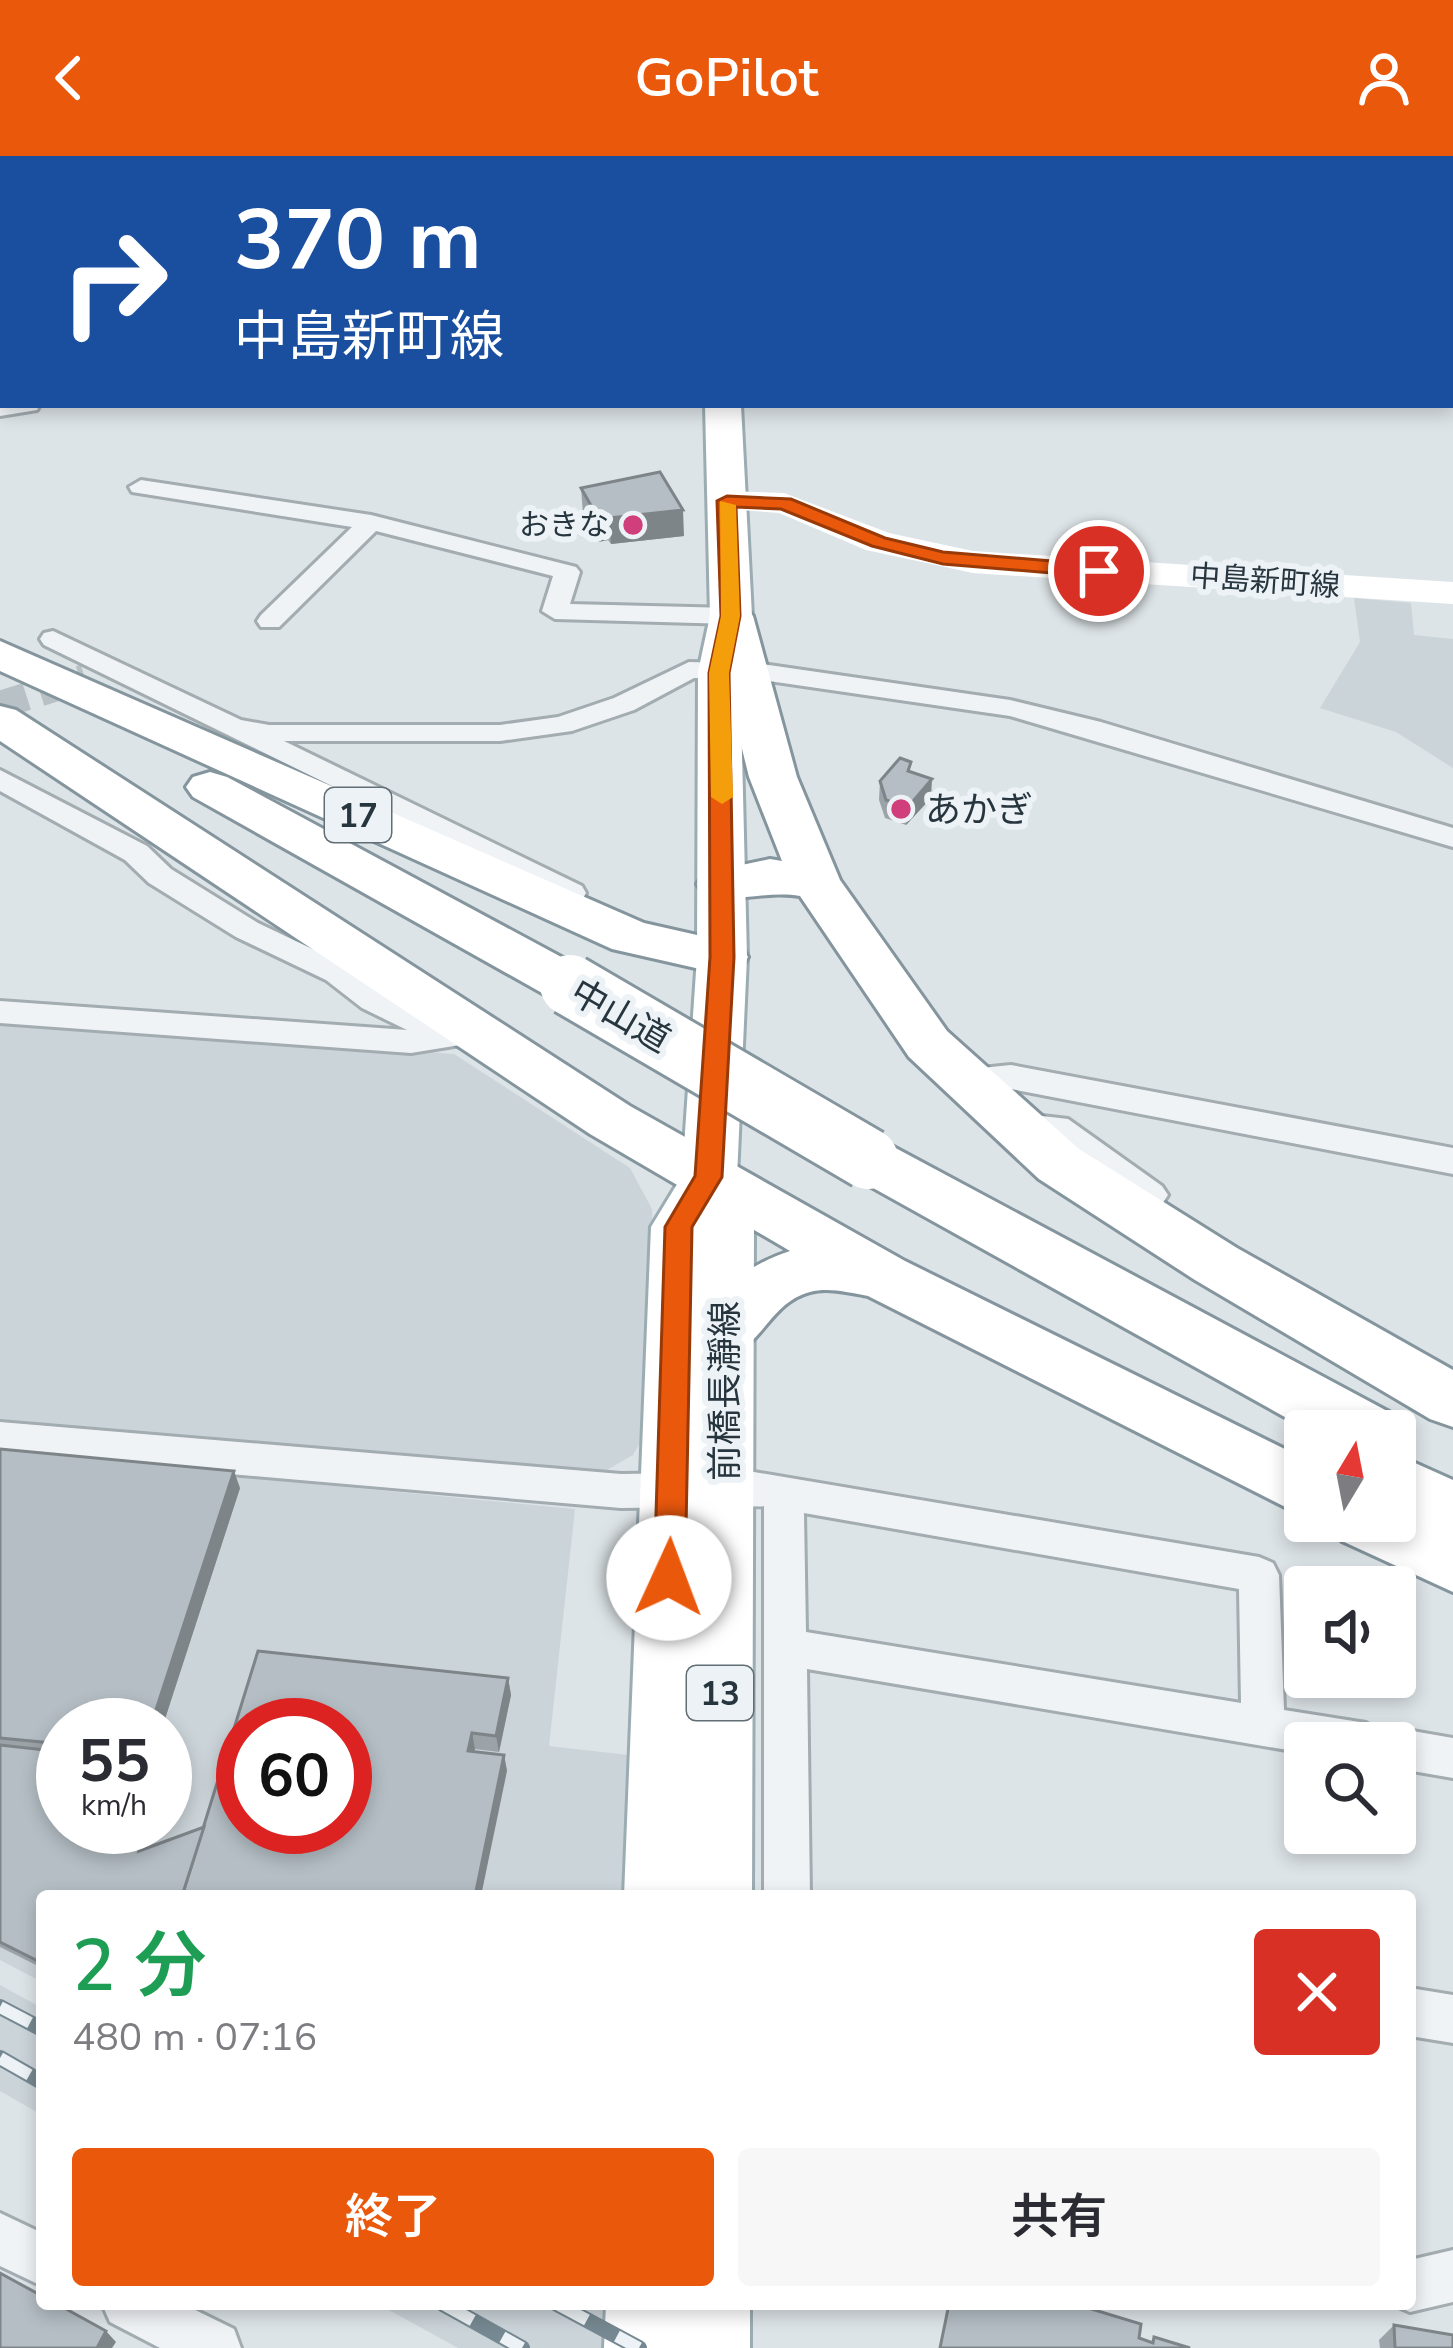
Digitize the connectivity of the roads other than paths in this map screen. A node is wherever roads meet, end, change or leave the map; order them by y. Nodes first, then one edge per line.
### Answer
1 (723, 408) edge
2 (141, 487) dead end
3 (727, 501) junction
4 (371, 522) junction
5 (1453, 593) edge
6 (730, 616) junction
7 (270, 621) dead end
8 (53, 639) dead end
9 (0, 655) edge
10 (114, 667) junction
11 (0, 671) edge
12 (734, 673) junction
13 (85, 678) tunnel mouth
14 (0, 701) edge
15 (0, 720) edge
16 (236, 728) junction
17 (0, 779) edge
18 (1453, 838) edge
19 (816, 882) junction
20 (722, 884) junction
21 (607, 911) dead end
22 (722, 957) junction
23 (566, 1000) junction
24 (0, 1012) edge
25 (461, 1036) junction
26 (963, 1079) junction
27 (1015, 1125) junction
28 (1453, 1161) edge
29 (862, 1170) junction
30 (709, 1177) junction
31 (884, 1277) junction
32 (721, 1334) junction
33 (1453, 1372) edge
34 (1453, 1401) edge
35 (1325, 1410) edge
36 (1284, 1421) edge
37 (0, 1438) edge
38 (1416, 1458) edge
39 (1453, 1477) edge
40 (1284, 1479) edge
41 (727, 1490) junction
42 (1416, 1492) edge
43 (1453, 1512) edge
44 (1410, 1542) edge
45 (1453, 1563) edge
46 (787, 1647) junction
47 (1263, 1725) junction
48 (1284, 1729) edge
49 (1416, 1752) edge
50 (1453, 1758) edge
51 (661, 1890) edge
52 (716, 1890) edge
53 (788, 1890) edge
54 (1416, 2013) edge
55 (1453, 2020) edge
56 (0, 2239) edge
57 (36, 2257) edge
58 (1453, 2276) edge
59 (1416, 2285) edge
60 (140, 2310) edge
61 (215, 2348) edge

1 - 3 main road
2 - 4 street
3 - 5 main road, 中島新町線
3 - 6 main road
4 - 6 street
4 - 7 street
6 - 12 highway
8 - 10 street
9 - 22 highway, 17
10 - 13 street
10 - 16 street
11 - 23 highway, 中山道 / 17
12 - 16 street
12 - 18 street
12 - 19 highway
12 - 20 main road, 前橋長瀞線 / 13
14 - 23 highway, 中山道 / 17
15 - 25 highway
16 - 21 street
17 - 25 street
19 - 20 highway
19 - 26 highway
20 - 22 main road, 前橋長瀞線 / 13
22 - 30 main road, 前橋長瀞線 / 13
23 - 29 highway, 中山道 / 17
24 - 25 street
25 - 30 highway
26 - 27 highway
26 - 28 street
27 - 33 street
27 - 34 highway
29 - 35 highway, 中山道 / 17
29 - 36 highway, 中山道 / 17
30 - 31 highway
30 - 32 main road, 前橋長瀞線 / 13
30 - 41 main road, 前橋長瀞線 / 13
31 - 32 highway
31 - 40 highway
32 - 41 main road, 前橋長瀞線 / 13
37 - 41 street
38 - 39 highway
41 - 46 street
41 - 47 street
41 - 51 main road, 前橋長瀞線 / 13
41 - 52 main road, 前橋長瀞線 / 13
42 - 43 highway
44 - 45 highway
46 - 47 street
46 - 53 street
47 - 48 street
49 - 50 street
54 - 55 street
56 - 57 street
58 - 59 street
60 - 61 street

